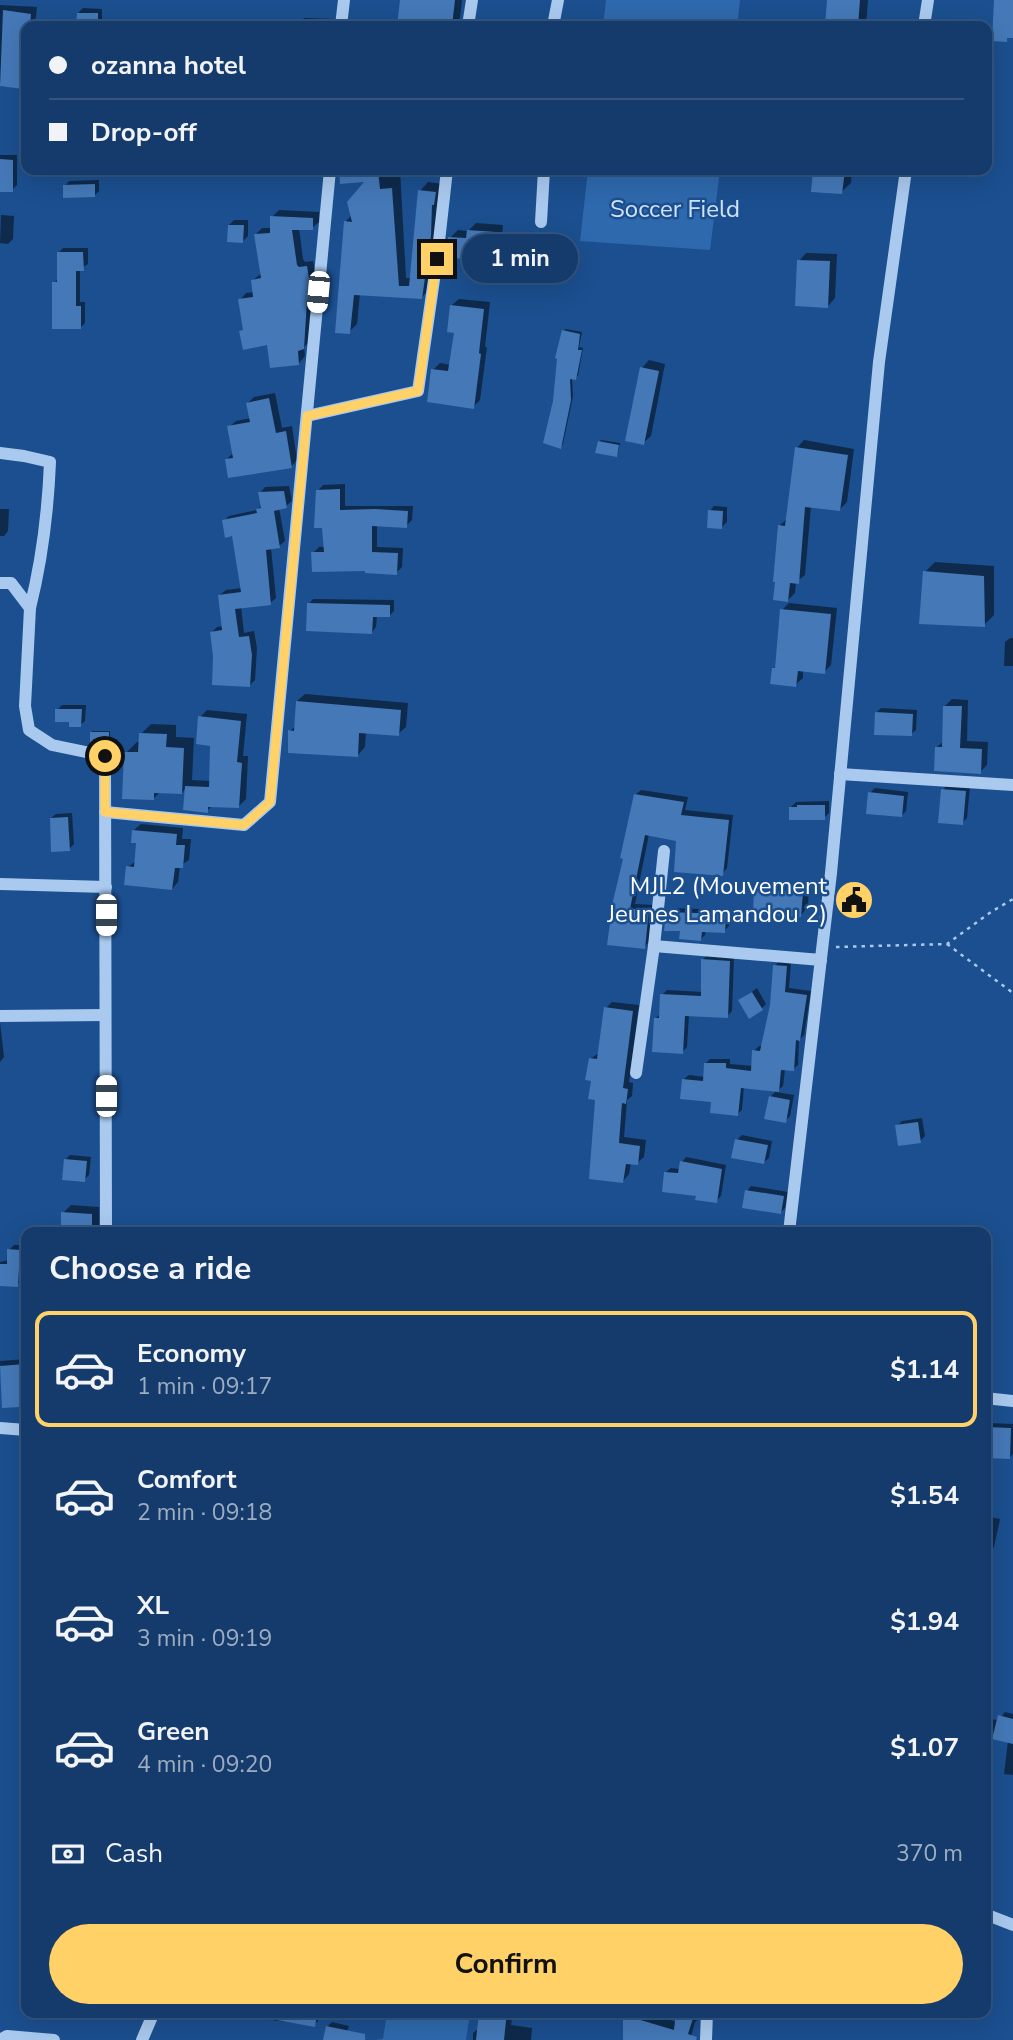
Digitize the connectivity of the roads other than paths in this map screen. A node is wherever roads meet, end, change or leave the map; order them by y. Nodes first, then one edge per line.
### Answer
1 (344, 0) edge
2 (472, 0) edge
3 (558, 0) edge
4 (928, 0) edge
5 (342, 21) edge
6 (469, 21) edge
7 (554, 21) edge
8 (925, 21) edge
9 (330, 175) edge
10 (446, 175) edge
11 (544, 175) edge
12 (905, 175) edge
13 (541, 222) dead end
14 (307, 416) junction
15 (0, 453) edge
16 (0, 583) edge
17 (30, 608) junction
18 (840, 774) junction
19 (1013, 785) edge
20 (105, 812) junction
21 (664, 850) dead end
22 (0, 884) edge
23 (106, 887) junction
24 (654, 946) junction
25 (821, 954) junction
26 (105, 1015) junction
27 (0, 1016) edge
28 (636, 1073) dead end
29 (106, 1227) edge
30 (790, 1227) edge
31 (991, 1399) edge
32 (1013, 1401) edge
33 (0, 1428) edge
34 (21, 1430) edge
35 (991, 1916) edge
36 (1013, 1925) edge
37 (151, 2018) edge
38 (707, 2018) edge
39 (0, 2040) edge
40 (54, 2040) edge
41 (142, 2040) edge
42 (706, 2040) edge

1 - 5 street
2 - 6 street
3 - 7 street
4 - 8 street
9 - 14 street
10 - 14 street
11 - 13 street
12 - 18 street
14 - 20 street
15 - 17 street
16 - 17 street
17 - 20 street
18 - 19 street
18 - 25 street
20 - 23 street
21 - 24 street
22 - 23 street
23 - 26 street
24 - 25 street
24 - 28 street
25 - 30 street
26 - 27 street
26 - 29 street
31 - 32 street
33 - 34 street
35 - 36 street
37 - 41 street
38 - 42 street
39 - 40 street

